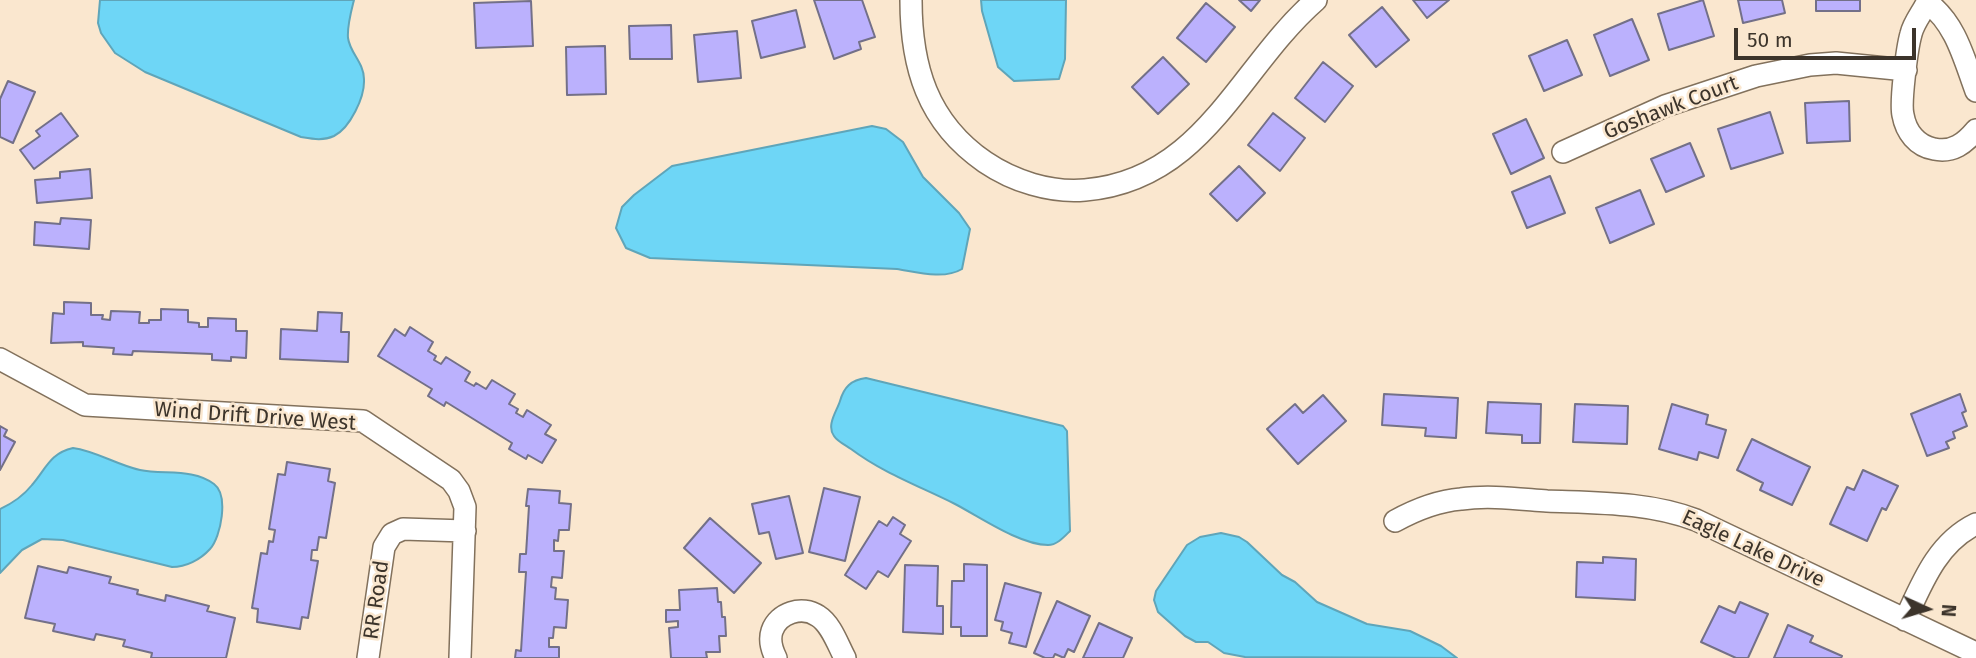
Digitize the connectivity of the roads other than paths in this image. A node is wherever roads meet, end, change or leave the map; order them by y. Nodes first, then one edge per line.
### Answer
1 (911, 0) edge
2 (1316, 0) edge
3 (1928, 1) edge
4 (1906, 70) junction
5 (1976, 91) edge
6 (1976, 130) edge
7 (1563, 152) dead end
8 (0, 359) edge
9 (1395, 520) dead end
10 (1976, 524) edge
11 (465, 531) junction
12 (1905, 620) junction
13 (1976, 653) edge
14 (368, 658) edge
15 (460, 658) edge
16 (776, 658) edge
17 (845, 658) edge

1 - 2 street
3 - 4 street
3 - 5 street
4 - 6 street
4 - 7 street, Goshawk Court
8 - 11 street, Wind Drift Drive West
9 - 12 street, Eagle Lake Drive
10 - 12 street
11 - 14 street, RR Road
11 - 15 street, Wind Drift Drive West
12 - 13 street, Eagle Lake Drive
16 - 17 street

